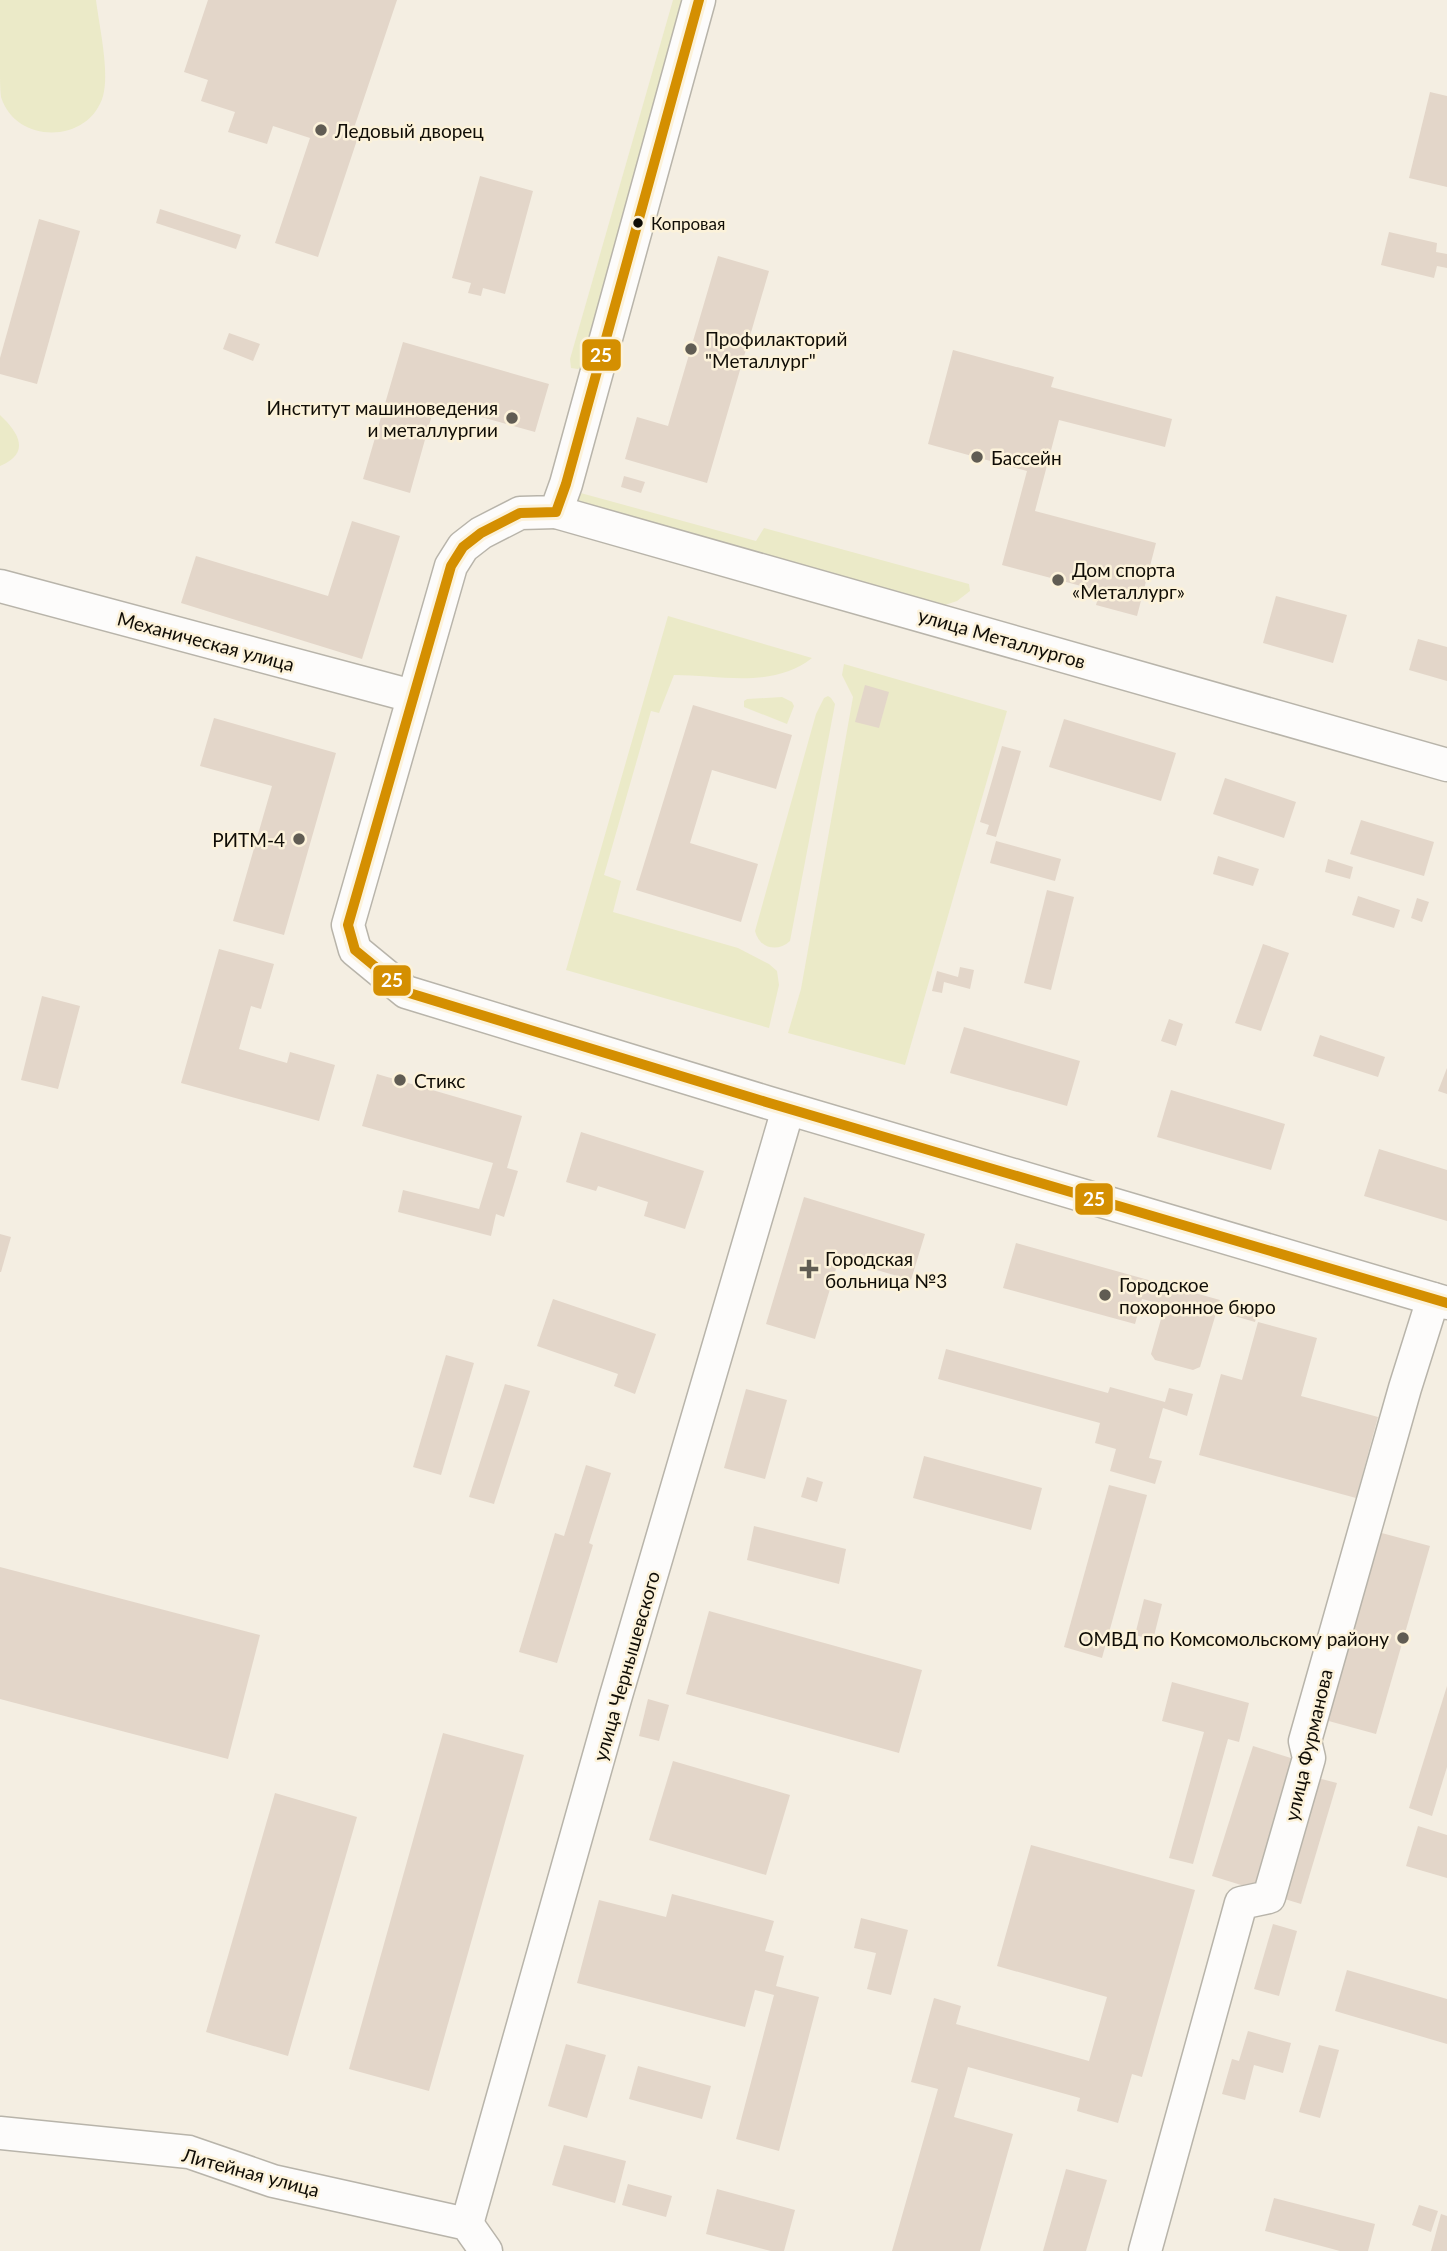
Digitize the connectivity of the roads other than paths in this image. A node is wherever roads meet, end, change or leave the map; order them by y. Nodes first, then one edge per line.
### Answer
1 (699, 0) edge
2 (556, 512) junction
3 (0, 586) edge
4 (412, 696) junction
5 (1447, 765) edge
6 (788, 1109) junction
7 (1440, 1301) edge
8 (0, 2133) edge
9 (467, 2224) junction
10 (486, 2251) edge
11 (1145, 2251) edge

1 - 2 street
2 - 4 street, улица Металлургов
2 - 5 street, улица Металлургов
3 - 4 street, Механическая улица
4 - 6 street, улица Металлургов
6 - 7 street, улица Металлургов
6 - 9 street, улица Чернышевского
7 - 11 street, улица Фурманова
8 - 9 street, Литейная улица
9 - 10 street

